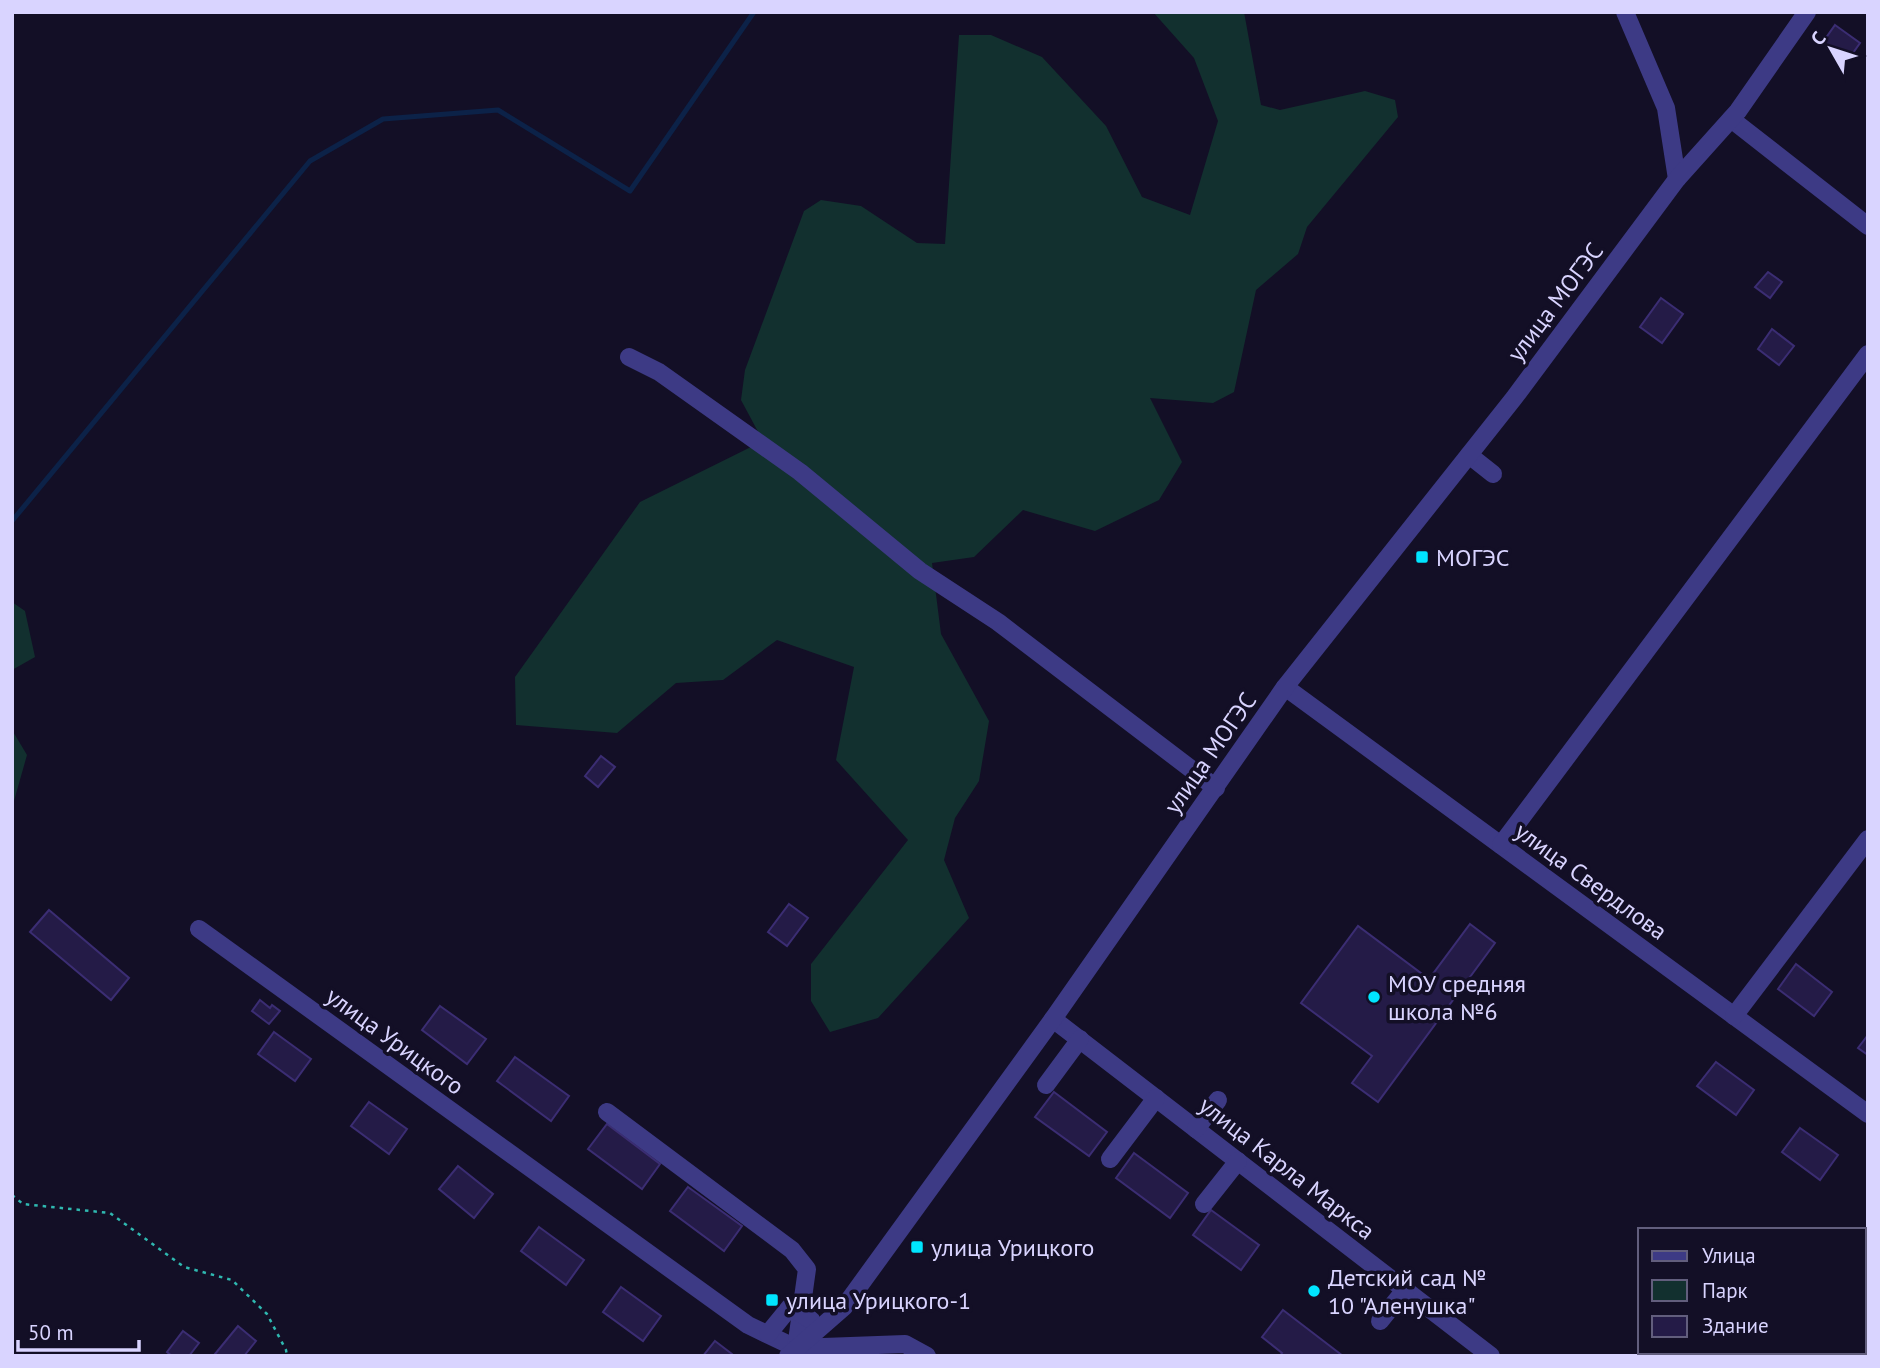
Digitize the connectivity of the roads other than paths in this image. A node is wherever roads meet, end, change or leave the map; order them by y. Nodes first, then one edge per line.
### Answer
1 (1625, 12) edge
2 (1807, 12) edge
3 (1731, 119) junction
4 (1677, 179) junction
5 (1868, 226) edge
6 (1868, 354) edge
7 (629, 357) dead end
8 (1469, 455) junction
9 (1493, 474) dead end
10 (1285, 687) junction
11 (1216, 788) junction
12 (1868, 839) edge
13 (1501, 845) junction
14 (199, 929) dead end
15 (1734, 1016) junction
16 (1053, 1019) junction
17 (1080, 1039) junction
18 (1046, 1085) dead end
19 (1156, 1098) junction
20 (1218, 1100) dead end
21 (607, 1112) dead end
22 (1868, 1114) edge
23 (1196, 1129) junction
24 (1110, 1159) dead end
25 (1238, 1161) junction
26 (1205, 1204) dead end
27 (1405, 1290) junction
28 (802, 1315) junction
29 (1380, 1321) dead end
30 (821, 1327) junction
31 (768, 1334) junction
32 (797, 1353) edge
33 (927, 1356) edge
34 (1491, 1356) edge

1 - 4 street
2 - 3 street, улица МОГЭС
3 - 4 street, улица МОГЭС
3 - 5 street
4 - 8 street, улица МОГЭС
6 - 13 street
7 - 11 street
8 - 9 street
8 - 10 street, улица МОГЭС
10 - 11 street, улица МОГЭС
10 - 13 street, улица Свердлова
11 - 16 street, улица МОГЭС
12 - 15 street
13 - 15 street, улица Свердлова
14 - 31 street, улица Урицкого
15 - 22 street, улица Свердлова
16 - 17 street, улица Карла Маркса
16 - 30 street, улица МОГЭС
17 - 18 street
17 - 19 street, улица Карла Маркса
19 - 23 street, улица Карла Маркса
19 - 24 street
20 - 23 street
21 - 28 street
23 - 25 street, улица Карла Маркса
25 - 26 street
25 - 27 street, улица Карла Маркса
27 - 29 street
27 - 34 street, улица Карла Маркса
28 - 30 street
28 - 31 street
28 - 32 street
30 - 32 street, улица МОГЭС
31 - 32 street, улица Урицкого
32 - 33 street

